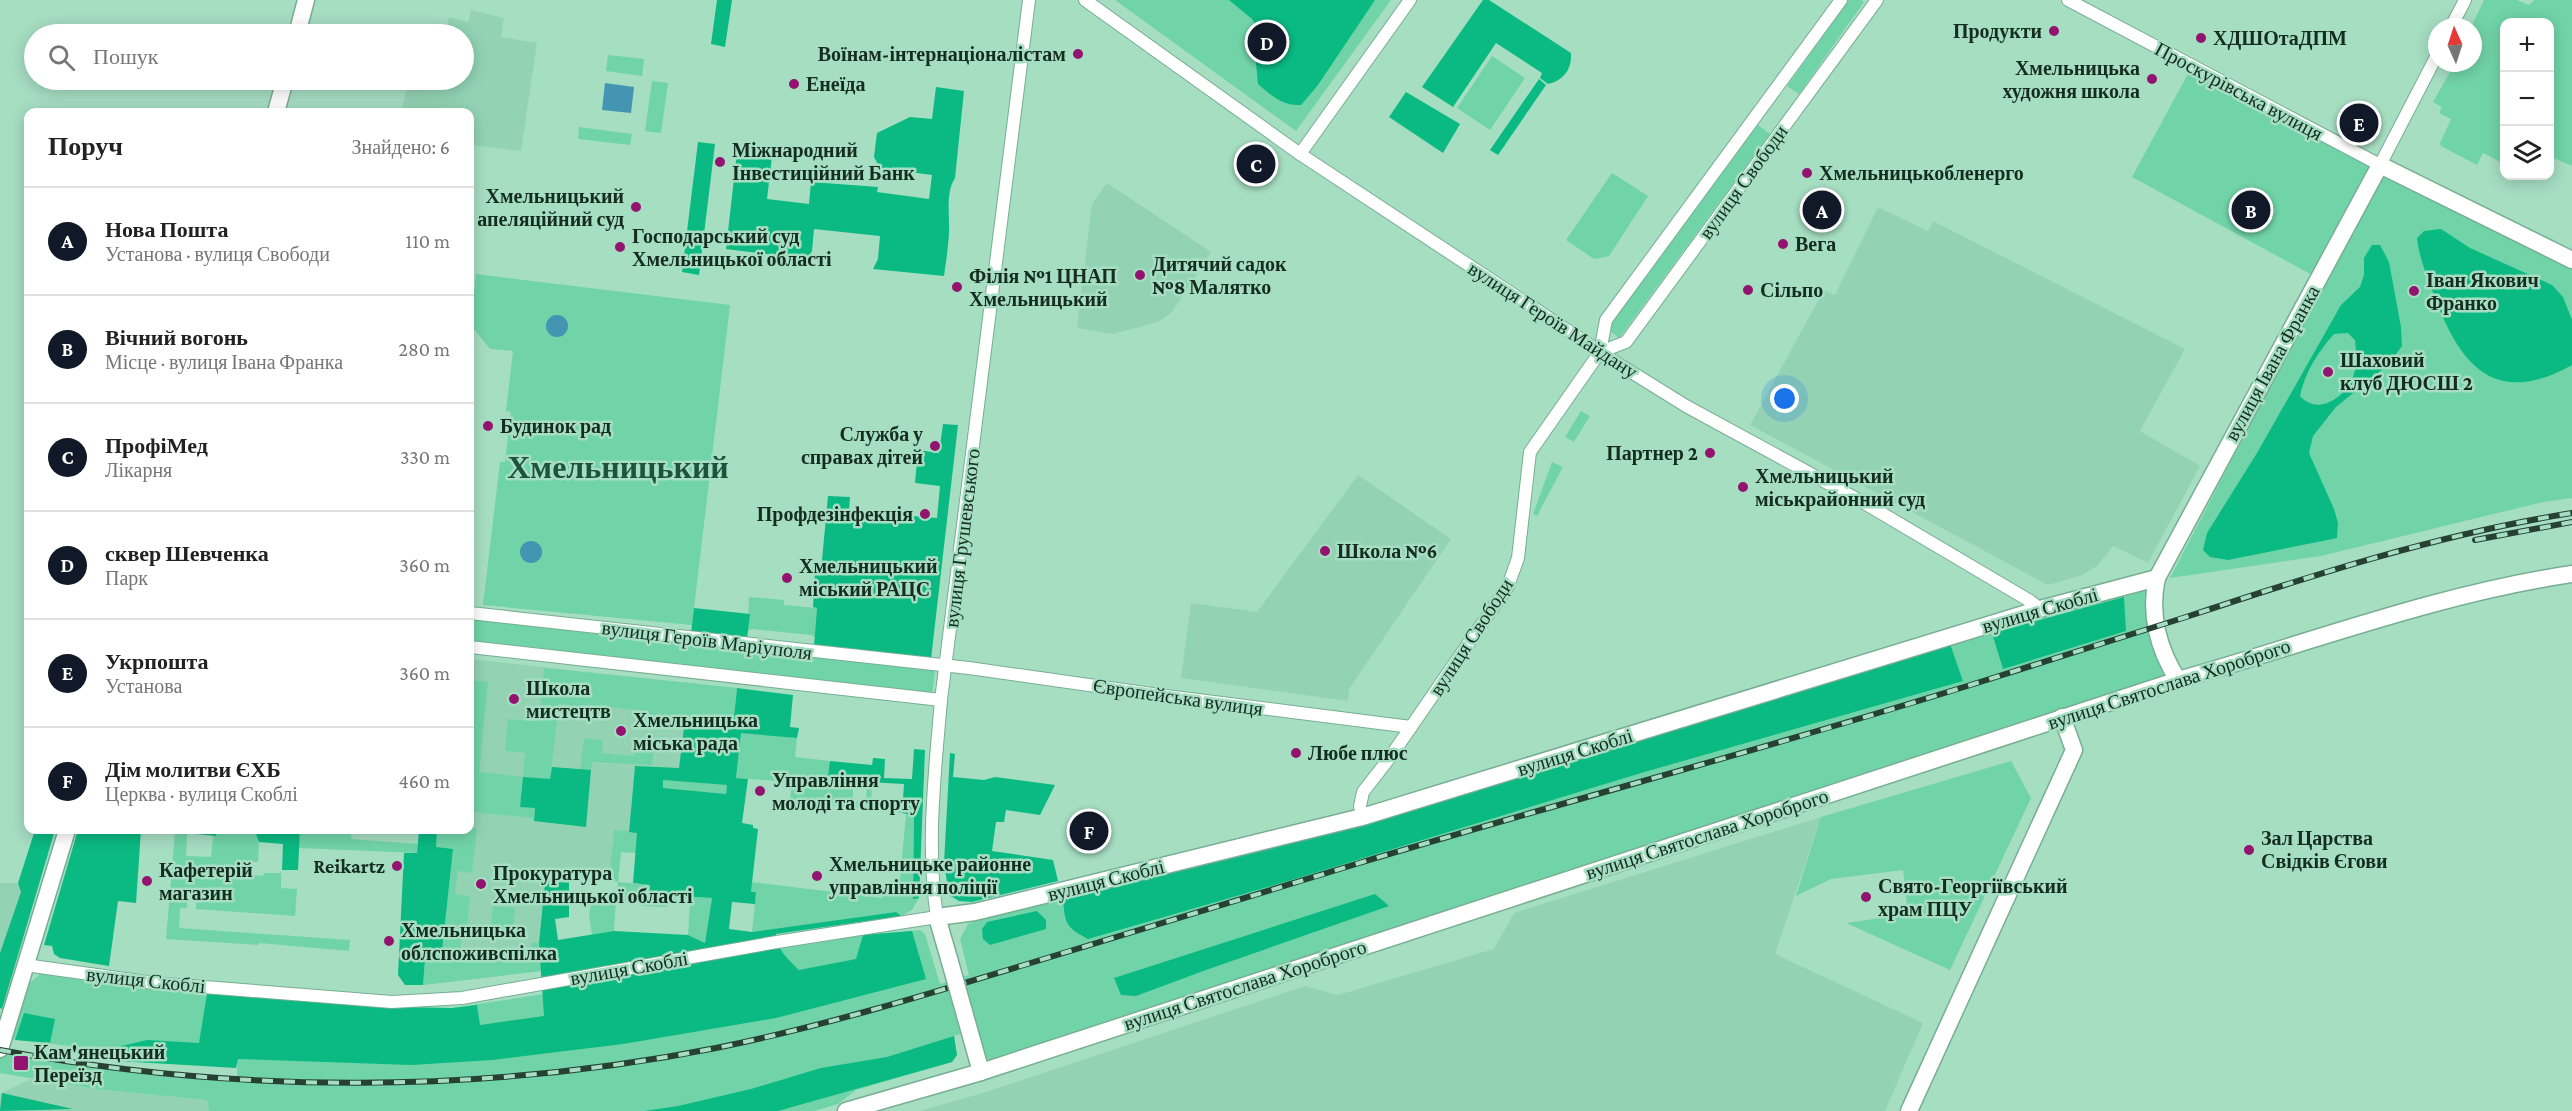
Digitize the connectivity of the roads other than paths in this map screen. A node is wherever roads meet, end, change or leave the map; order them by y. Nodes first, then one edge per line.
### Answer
1 (306, 0) edge
2 (1029, 0) edge
3 (1085, 0) edge
4 (1410, 0) edge
5 (1840, 0) edge
6 (1877, 0) edge
7 (2068, 0) edge
8 (2465, 0) edge
9 (2456, 18) edge
10 (300, 24) edge
11 (2428, 72) edge
12 (282, 90) edge
13 (277, 108) edge
14 (1300, 154) junction
15 (2380, 165) junction
16 (2572, 260) edge
17 (1600, 352) junction
18 (2572, 574) edge
19 (2157, 578) junction
20 (2040, 609) junction
21 (474, 613) edge
22 (474, 646) edge
23 (945, 667) junction
24 (2178, 680) junction
25 (941, 700) junction
26 (2062, 717) junction
27 (1411, 727) junction
28 (1362, 817) junction
29 (66, 834) edge
30 (938, 917) junction
31 (26, 965) junction
32 (0, 1049) edge
33 (981, 1072) junction
34 (846, 1111) edge
35 (1909, 1111) edge

1 - 10 main road
2 - 23 street, вулиця Грушевського
3 - 14 street, вулиця Героїв Майдану
4 - 14 street
5 - 17 street, вулиця Свободи
6 - 17 street, вулиця Свободи
7 - 15 street, Проскурівська вулиця
8 - 9 street
11 - 15 street, вулиця Івана Франка
12 - 13 main road
14 - 17 street, вулиця Героїв Майдану
15 - 16 main road, Проскурівська вулиця
15 - 19 main road, вулиця Івана Франка
17 - 20 street, вулиця Героїв Майдану
17 - 27 street, вулиця Свободи
18 - 24 main road, вулиця Святослава Хороброго
19 - 20 main road, вулиця Скоблі
19 - 24 main road, вулиця Івана Франка
20 - 28 main road, вулиця Скоблі
21 - 23 street, вулиця Героїв Маріуполя
22 - 25 street, вулиця Героїв Маріуполя
23 - 25 street, вулиця Грушевського
23 - 27 street, Європейська вулиця
24 - 26 main road, вулиця Святослава Хороброго
25 - 30 street, вулиця Грушевського
26 - 33 main road, вулиця Святослава Хороброго
26 - 35 main road
27 - 28 street, вулиця Свободи
28 - 30 main road, вулиця Скоблі
29 - 31 main road
30 - 31 street, вулиця Скоблі
30 - 33 main road, вулиця Грушевського, bridge
31 - 32 main road
33 - 34 main road, вулиця Святослава Хороброго

